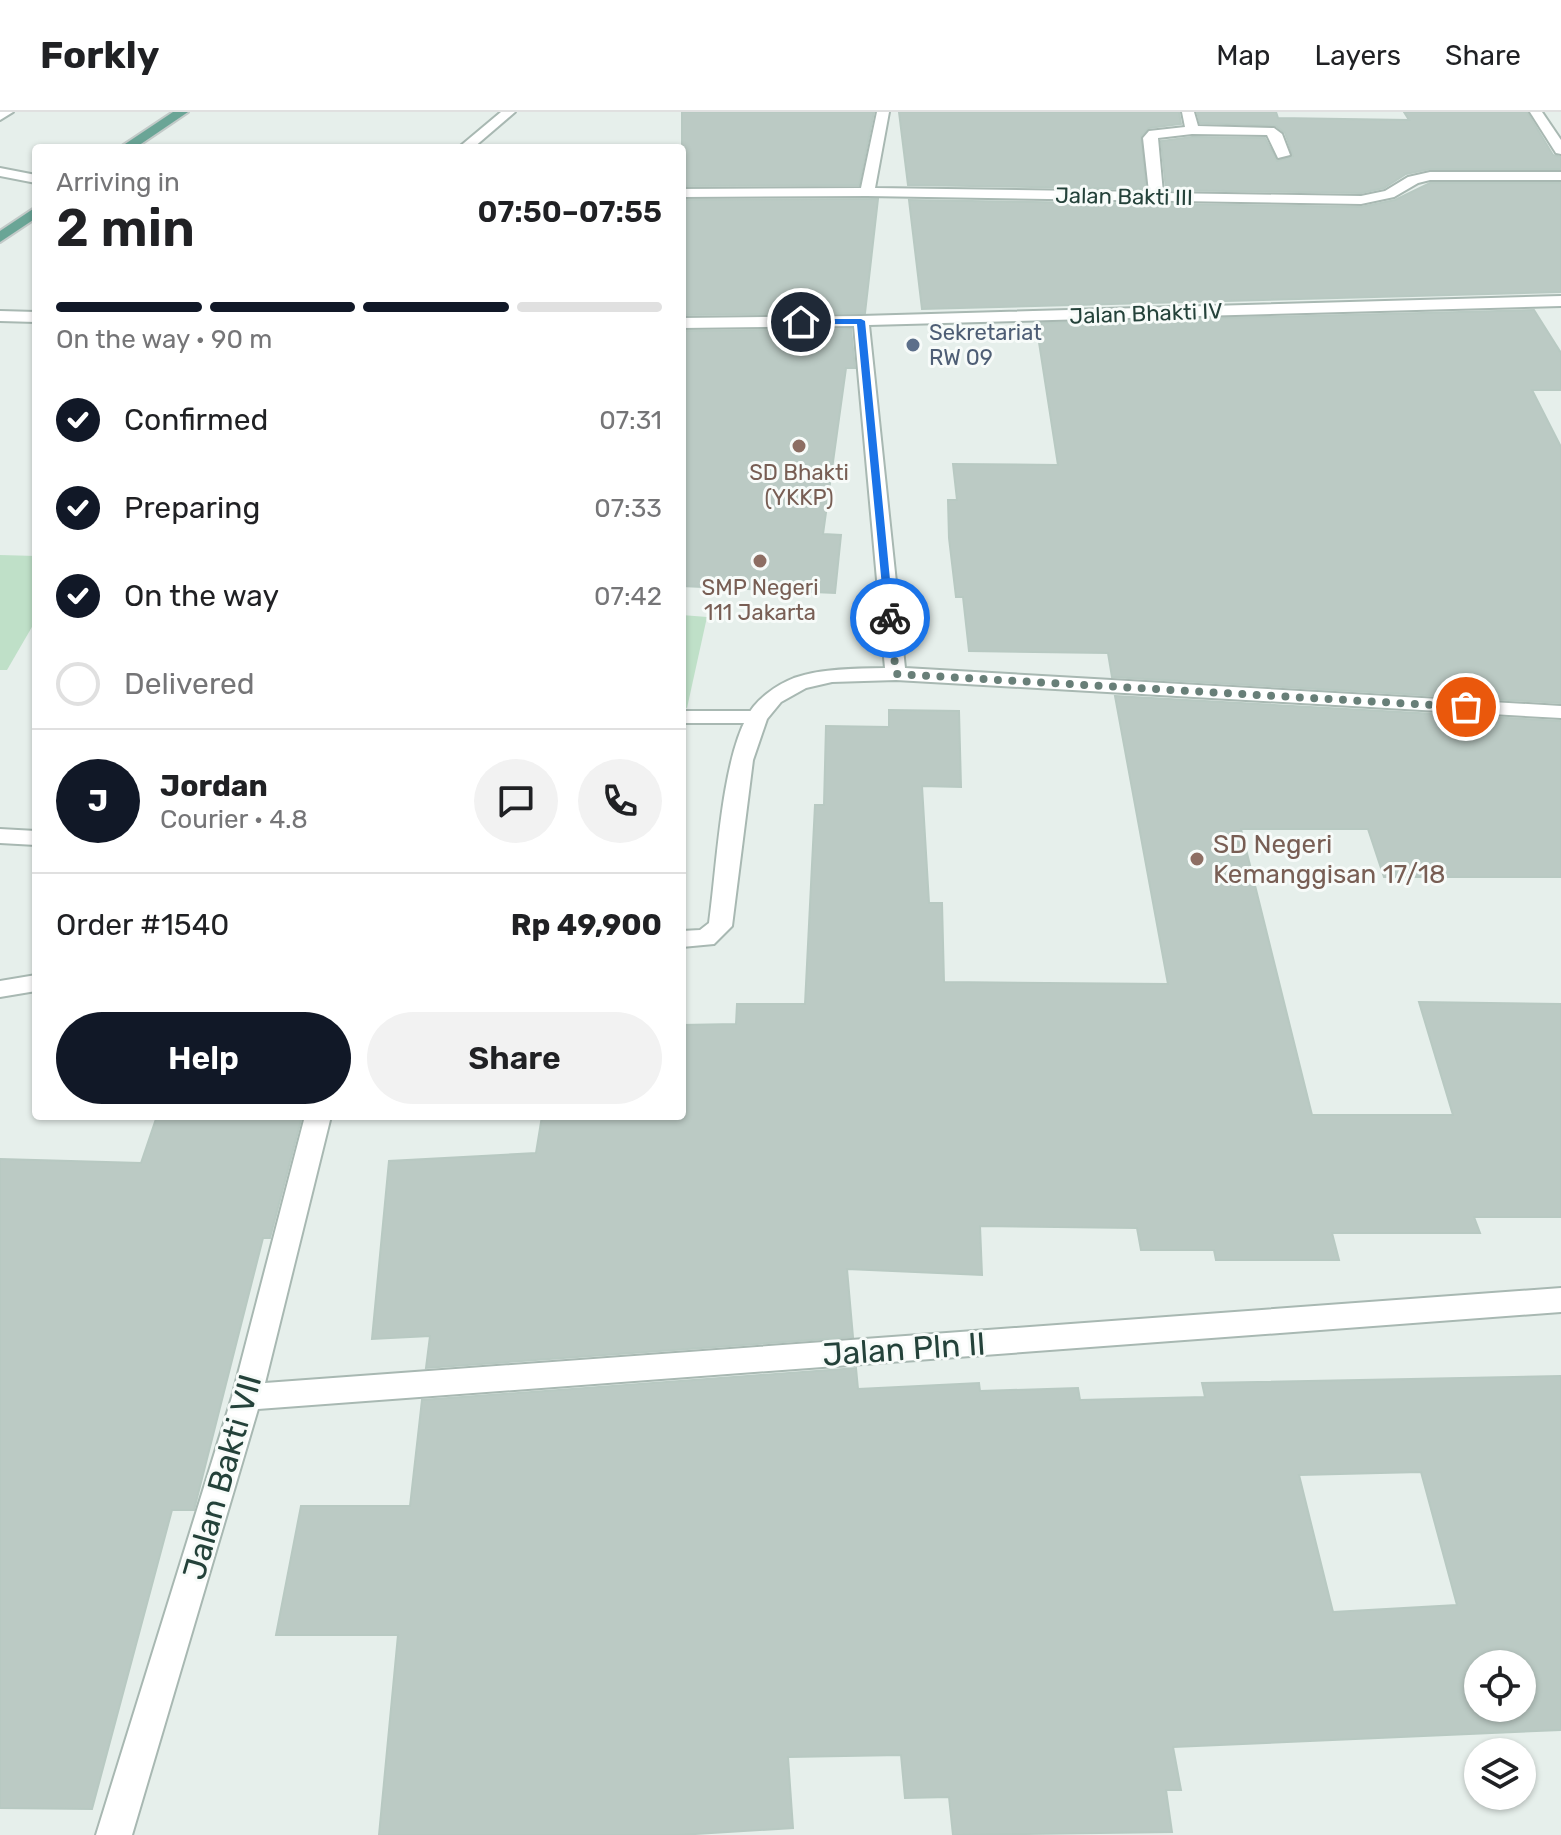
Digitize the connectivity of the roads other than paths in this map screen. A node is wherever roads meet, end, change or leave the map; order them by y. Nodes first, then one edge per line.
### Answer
1 (7, 112) edge
2 (182, 112) edge
3 (509, 112) edge
4 (883, 112) edge
5 (1188, 112) edge
6 (1536, 112) edge
7 (0, 116) edge
8 (1192, 130) junction
9 (132, 144) edge
10 (470, 144) edge
11 (1561, 150) edge
12 (1283, 155) dead end
13 (0, 172) edge
14 (1561, 176) edge
15 (32, 178) edge
16 (867, 192) junction
17 (686, 193) edge
18 (1156, 196) junction
19 (32, 214) edge
20 (0, 238) edge
21 (1561, 301) edge
22 (0, 316) edge
23 (32, 317) edge
24 (861, 321) junction
25 (686, 323) edge
26 (896, 674) junction
27 (1561, 712) edge
28 (686, 717) edge
29 (757, 717) junction
30 (0, 836) edge
31 (32, 838) edge
32 (686, 939) edge
33 (32, 984) edge
34 (0, 989) edge
35 (317, 1120) edge
36 (1561, 1300) edge
37 (247, 1397) junction
38 (114, 1835) edge

1 - 7 street
2 - 9 main road
3 - 10 street
4 - 16 street
5 - 8 street
6 - 11 street
8 - 12 street
8 - 18 street
13 - 15 street
14 - 18 street, Jalan Bakti III
16 - 17 street, Jalan Bakti III
16 - 18 street, Jalan Bakti III
19 - 20 main road
21 - 24 street, Jalan Bhakti IV
22 - 23 street
24 - 25 street, Jalan Bhakti IV
24 - 26 street
26 - 27 street
26 - 29 street
28 - 29 street
29 - 32 street
30 - 31 street
33 - 34 street
35 - 37 street, Jalan Bakti VII
36 - 37 street, Jalan Pln II
37 - 38 street, Jalan Bakti VII

